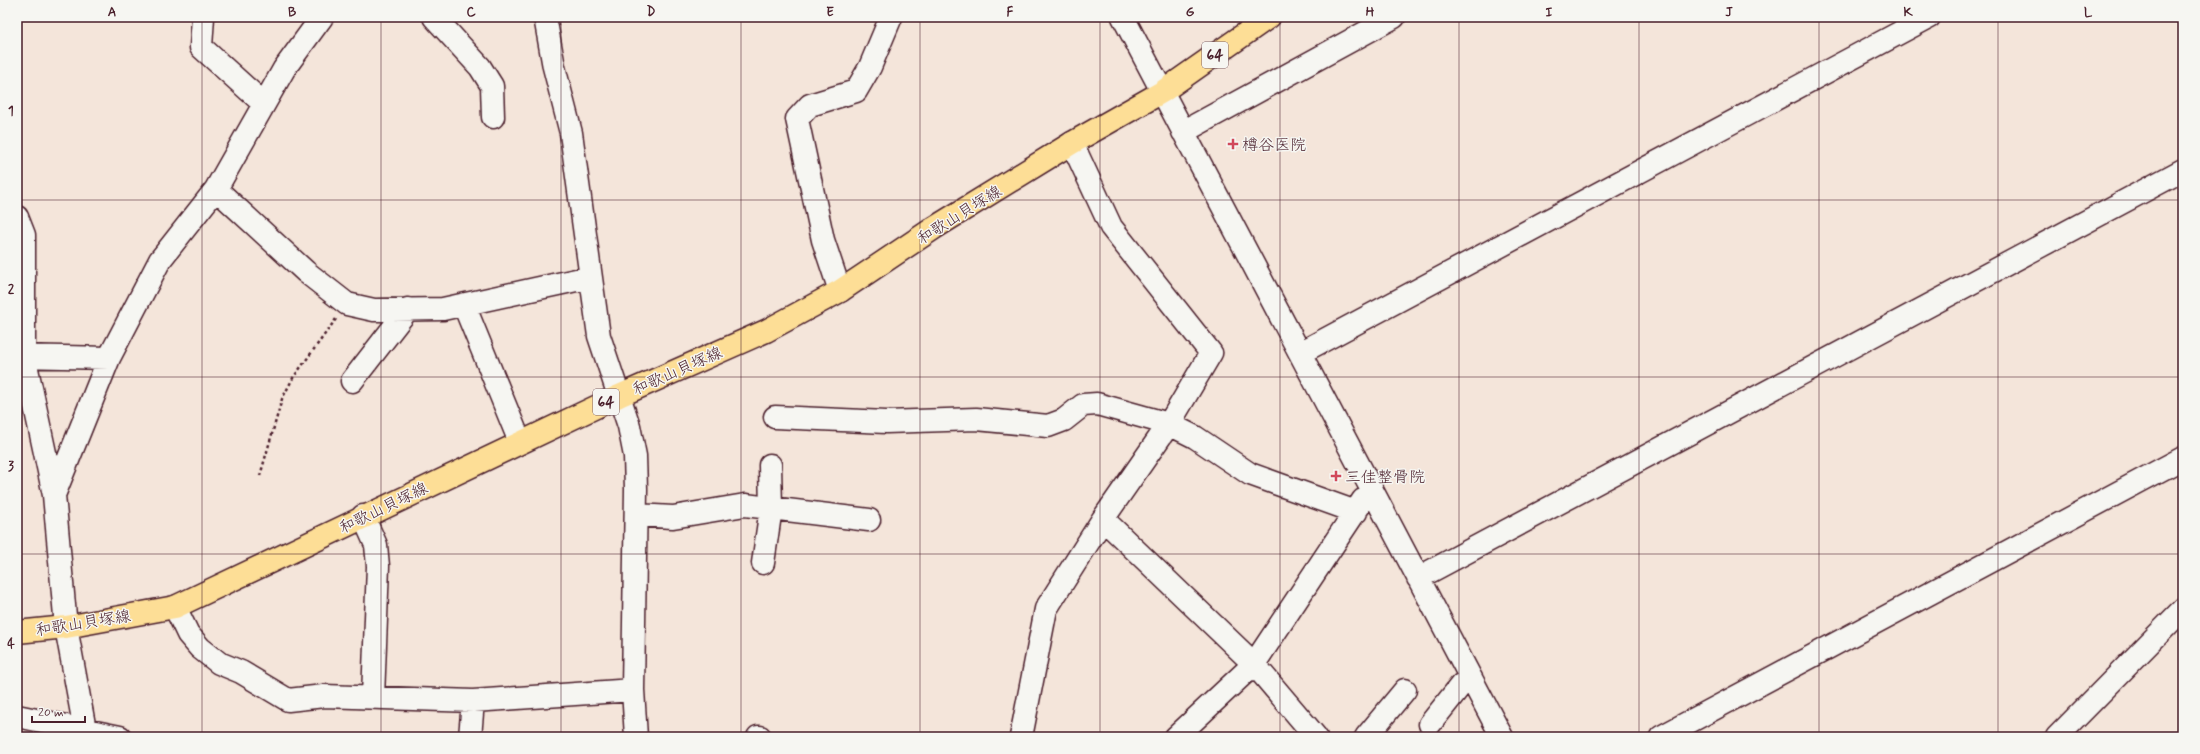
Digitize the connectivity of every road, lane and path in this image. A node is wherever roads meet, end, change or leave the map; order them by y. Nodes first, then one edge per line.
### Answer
1 (203, 17) edge
2 (322, 17) edge
3 (434, 17) edge
4 (545, 17) edge
5 (891, 17) edge
6 (1123, 17) edge
7 (1269, 17) edge
8 (1394, 17) edge
9 (1929, 17) edge
10 (1162, 92) junction
11 (264, 104) junction
12 (493, 118) dead end
13 (1183, 132) junction
14 (1072, 143) junction
15 (2183, 170) edge
16 (216, 189) junction
17 (17, 217) edge
18 (590, 277) junction
19 (840, 292) junction
20 (347, 304) junction
21 (464, 304) junction
22 (408, 310) junction
23 (1300, 353) junction
24 (20, 355) edge
25 (109, 358) junction
26 (352, 381) dead end
27 (618, 396) junction
28 (775, 417) dead end
29 (1169, 424) junction
30 (520, 442) junction
31 (2183, 458) edge
32 (770, 465) dead end
33 (260, 476) dead end
34 (1370, 487) junction
35 (54, 495) junction
36 (771, 508) junction
37 (1356, 512) junction
38 (636, 515) junction
39 (363, 516) junction
40 (1103, 519) junction
41 (870, 520) dead end
42 (763, 563) dead end
43 (1418, 578) junction
44 (175, 606) junction
45 (2183, 609) edge
46 (66, 627) junction
47 (17, 632) edge
48 (1254, 664) junction
49 (1472, 680) junction
50 (633, 690) junction
51 (1405, 690) dead end
52 (372, 697) junction
53 (473, 701) junction
54 (17, 716) edge
55 (1430, 724) dead end
56 (109, 735) edge
57 (470, 737) edge
58 (636, 737) edge
59 (1021, 737) edge
60 (1176, 737) edge
61 (1316, 737) edge
62 (1366, 737) edge
63 (1502, 737) edge
64 (1661, 737) edge
65 (2058, 737) edge

1 - 11 street
2 - 11 street
3 - 12 street
4 - 18 street
5 - 19 street
6 - 10 street
7 - 10 main road, 和歌山貝塚線 / 64
8 - 13 street
9 - 23 street
10 - 13 street
10 - 14 main road, 和歌山貝塚線 / 64
11 - 16 street
13 - 23 street
14 - 19 main road, 和歌山貝塚線 / 64
14 - 29 street
15 - 43 street
16 - 20 street
16 - 25 street
17 - 24 street
18 - 21 street
18 - 27 street
19 - 27 main road, 和歌山貝塚線 / 64
20 - 22 street
20 - 33 path
21 - 22 street
21 - 30 street
22 - 26 street
23 - 34 street
24 - 25 street
24 - 35 street
25 - 35 street
27 - 30 main road, 和歌山貝塚線 / 64
27 - 38 street
28 - 29 street
29 - 37 street
29 - 40 street
30 - 39 main road, 和歌山貝塚線 / 64
31 - 64 street
32 - 36 street
34 - 37 street
34 - 43 street
35 - 46 street
36 - 38 street
36 - 41 street
36 - 42 street
37 - 48 street
38 - 50 street
39 - 44 main road, 和歌山貝塚線 / 64
39 - 52 street
40 - 48 street
40 - 59 street
43 - 49 street
44 - 46 main road, 和歌山貝塚線 / 64
44 - 52 street
45 - 65 street
46 - 47 main road, 和歌山貝塚線 / 64
46 - 56 street
48 - 60 street
48 - 61 street
49 - 55 street
49 - 63 street
50 - 53 street
50 - 58 street
51 - 62 street
52 - 53 street
53 - 57 street
54 - 56 street

